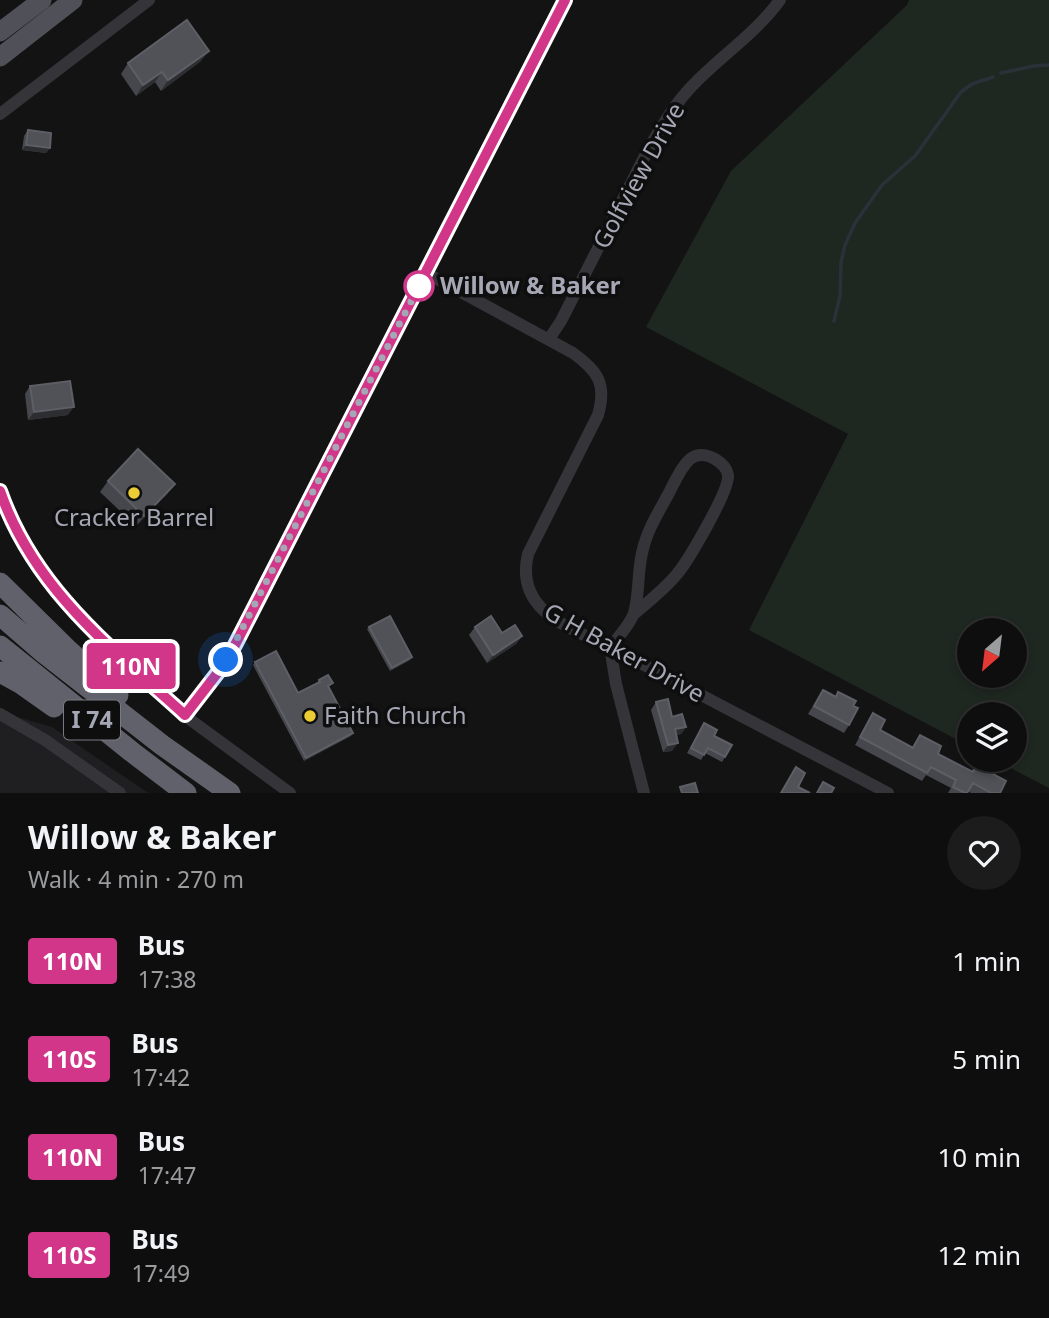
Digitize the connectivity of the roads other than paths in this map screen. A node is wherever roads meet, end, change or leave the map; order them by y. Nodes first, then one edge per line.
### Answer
1 (43, 0) edge
2 (73, 0) edge
3 (149, 0) edge
4 (565, 0) edge
5 (780, 0) edge
6 (0, 33) edge
7 (0, 57) edge
8 (0, 114) edge
9 (426, 273) junction
10 (549, 339) junction
11 (0, 491) edge
12 (0, 583) edge
13 (634, 614) junction
14 (0, 615) edge
15 (0, 646) edge
16 (610, 647) junction
17 (0, 672) edge
18 (0, 714) edge
19 (185, 715) junction
20 (200, 771) junction
21 (120, 793) edge
22 (170, 793) edge
23 (186, 793) edge
24 (230, 793) edge
25 (290, 793) edge
26 (644, 793) edge
27 (888, 793) edge

1 - 6 main road
2 - 7 main road
3 - 8 street
4 - 9 street
5 - 10 street, Golfview Drive
9 - 10 street, G H Baker Drive
9 - 19 street
10 - 16 street, G H Baker Drive
11 - 19 street
12 - 20 highway
13 - 13 street
13 - 16 street
14 - 20 highway, I 74
15 - 23 highway, I 74
16 - 26 street
16 - 27 street, G H Baker Drive
17 - 22 highway
18 - 21 street
19 - 25 street
20 - 24 highway, I 74

